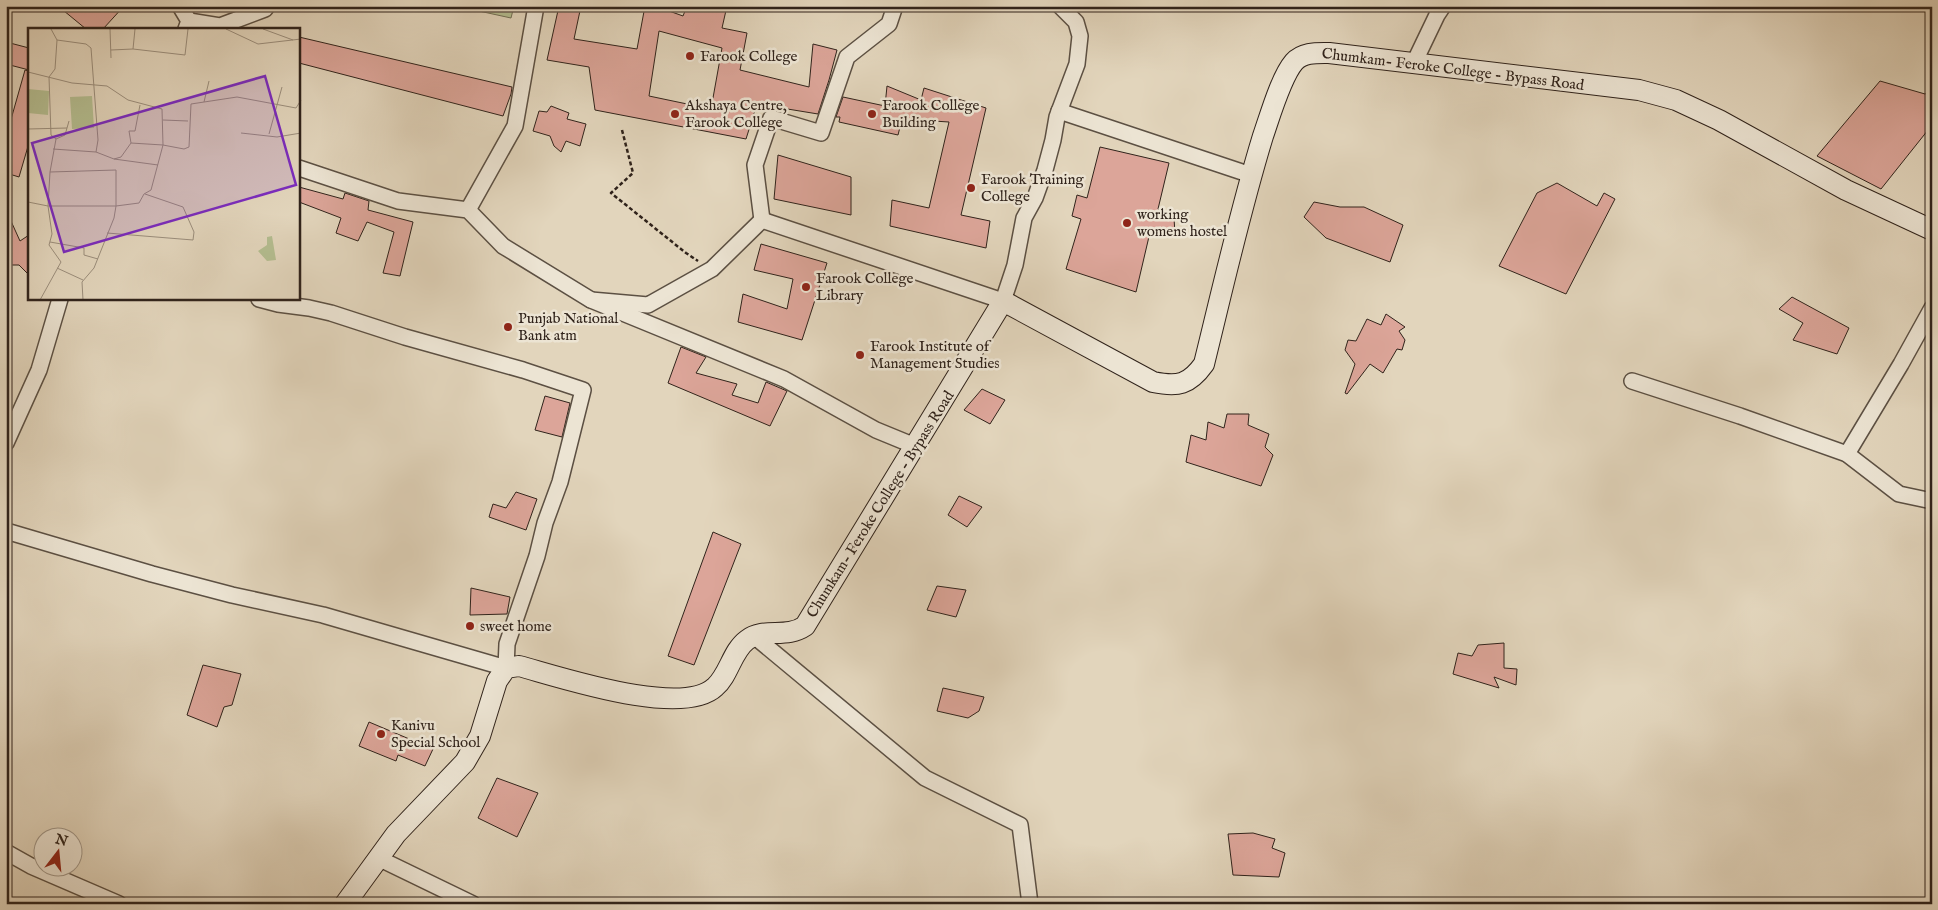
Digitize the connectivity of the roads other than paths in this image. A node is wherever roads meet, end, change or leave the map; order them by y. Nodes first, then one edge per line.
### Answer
1 (180, 6) edge
2 (267, 6) edge
3 (536, 6) edge
4 (894, 6) edge
5 (1060, 6) edge
6 (1443, 6) edge
7 (187, 25) edge
8 (1414, 63) junction
9 (1059, 111) junction
10 (300, 168) edge
11 (1251, 175) junction
12 (468, 210) junction
13 (762, 220) junction
14 (1932, 230) edge
15 (60, 300) edge
16 (264, 300) edge
17 (591, 300) junction
18 (1003, 301) junction
19 (1932, 308) edge
20 (1632, 381) dead end
21 (6, 442) edge
22 (916, 446) junction
23 (1847, 454) junction
24 (1932, 501) edge
25 (6, 531) edge
26 (754, 636) junction
27 (506, 668) junction
28 (6, 852) edge
29 (378, 858) junction
30 (119, 904) edge
31 (346, 904) edge
32 (473, 904) edge
33 (1030, 904) edge

1 - 7 street
2 - 7 street
3 - 12 street
4 - 13 street
5 - 9 street
6 - 8 street
8 - 11 main road, Chumkam- Feroke College - Bypass Road
8 - 14 main road, Chumkam- Feroke College - Bypass Road
9 - 11 street
9 - 18 street
10 - 12 street
11 - 18 main road, Chumkam- Feroke College - Bypass Road
12 - 17 street
13 - 17 street
13 - 18 street
15 - 21 street
16 - 27 street
17 - 22 street
18 - 22 main road, Chumkam- Feroke College - Bypass Road
19 - 23 street
20 - 23 street
22 - 26 main road, Chumkam- Feroke College - Bypass Road
23 - 24 street
25 - 27 street
26 - 27 main road
26 - 33 street
27 - 29 main road
28 - 30 street
29 - 31 main road
29 - 32 street

